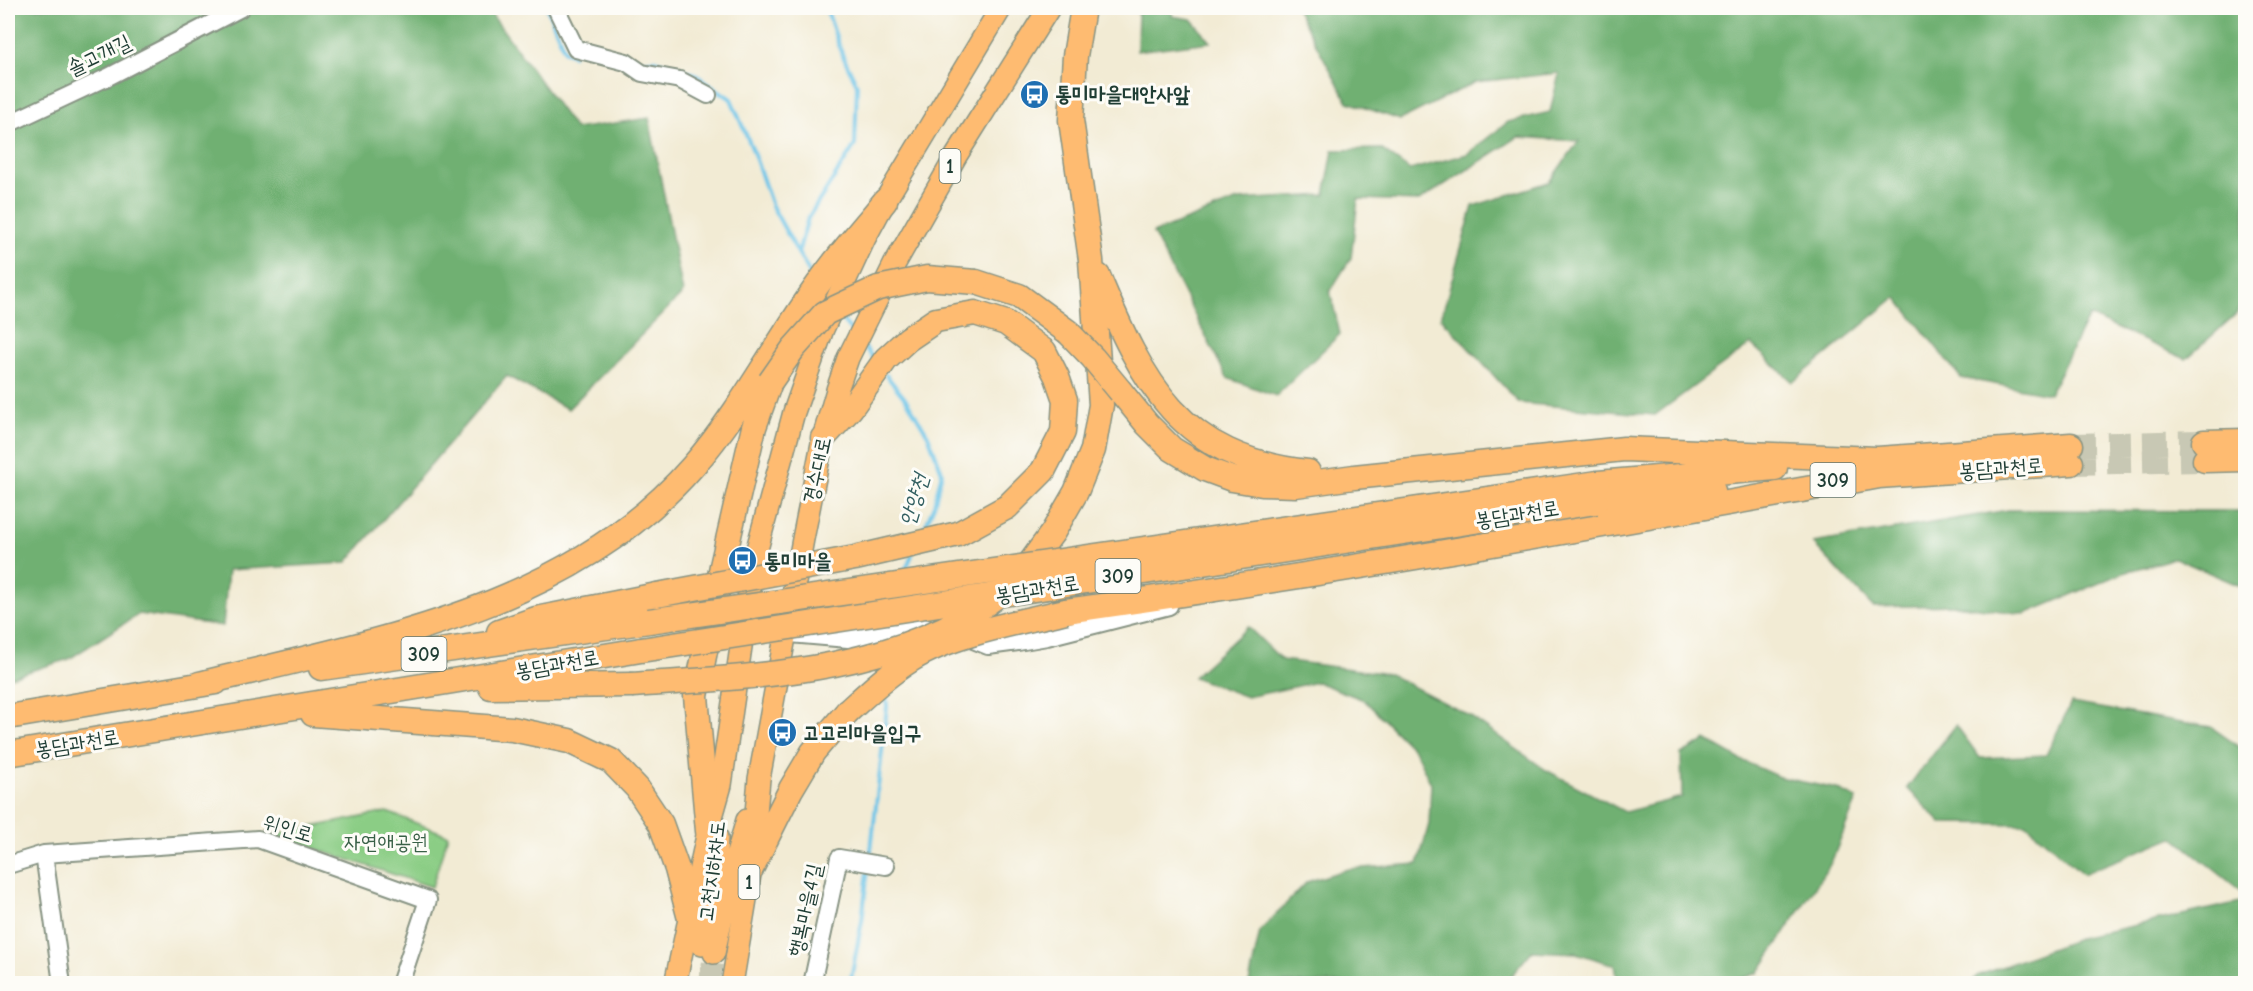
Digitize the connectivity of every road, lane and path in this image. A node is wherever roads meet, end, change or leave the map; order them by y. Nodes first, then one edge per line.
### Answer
1 (242, 8) edge
2 (556, 8) edge
3 (1001, 8) edge
4 (1049, 8) edge
5 (1083, 8) edge
6 (708, 95) dead end
7 (8, 124) edge
8 (885, 201) junction
9 (1091, 260) junction
10 (823, 438) junction
11 (2246, 441) edge
12 (2071, 454) tunnel mouth
13 (2246, 459) edge
14 (1879, 467) junction
15 (1354, 477) junction
16 (1597, 493) junction
17 (1480, 549) dead end
18 (786, 634) junction
19 (449, 650) junction
20 (199, 684) junction
21 (410, 689) junction
22 (272, 711) junction
23 (8, 717) edge
24 (8, 754) edge
25 (759, 779) junction
26 (721, 785) junction
27 (708, 831) junction
28 (44, 854) junction
29 (8, 865) edge
30 (886, 866) dead end
31 (752, 869) junction
32 (689, 915) junction
33 (62, 984) edge
34 (400, 984) edge
35 (675, 984) edge
36 (732, 984) edge
37 (812, 984) edge

1 - 7 street, 솔고개길
2 - 6 street
3 - 8 main road, 경수대로 / 1
4 - 10 main road, 경수대로 / 1
5 - 9 highway
8 - 20 highway
8 - 26 main road, 경수대로 / 1
9 - 15 highway
9 - 21 highway, bridge
10 - 18 main road, 경수대로 / 1
10 - 19 highway, bridge
11 - 13 highway
12 - 14 highway, 봉담과천로 / 309
14 - 15 highway
14 - 16 highway, 봉담과천로 / 309
14 - 31 highway, bridge
15 - 27 highway, bridge
16 - 19 highway, 봉담과천로 / 309, bridge
16 - 21 highway, 봉담과천로 / 309, bridge
17 - 18 street
18 - 25 main road, 경수대로 / 1
19 - 20 highway, 봉담과천로 / 309
20 - 23 highway, 봉담과천로 / 309
21 - 22 highway, 봉담과천로 / 309
22 - 24 highway, 봉담과천로 / 309
22 - 32 highway
25 - 26 main road, 고천지하차도 / 1
25 - 31 main road, 경수대로 / 1
26 - 27 main road, 경수대로 / 1
27 - 32 main road, 경수대로 / 1
28 - 29 street, 위인로
28 - 33 street
28 - 34 street, 위인로
30 - 37 street, 행복마을4길
31 - 36 main road, 경수대로 / 1
32 - 35 main road, 경수대로 / 1

